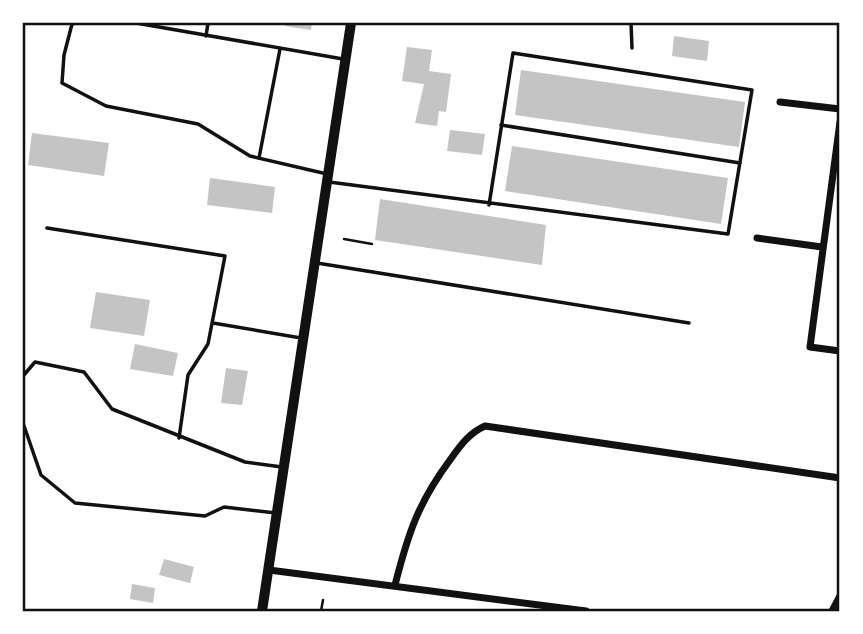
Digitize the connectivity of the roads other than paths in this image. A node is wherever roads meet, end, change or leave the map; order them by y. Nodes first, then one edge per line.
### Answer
1 (76, 23) edge
2 (136, 23) edge
3 (208, 23) edge
4 (351, 23) edge
5 (631, 23) edge
6 (206, 36) junction
7 (632, 48) dead end
8 (280, 49) junction
9 (345, 59) junction
10 (780, 102) dead end
11 (840, 109) edge
12 (840, 122) edge
13 (501, 125) junction
14 (259, 158) junction
15 (740, 163) junction
16 (328, 178) junction
17 (489, 205) junction
18 (47, 229) dead end
19 (757, 238) dead end
20 (822, 247) junction
21 (315, 262) junction
22 (213, 323) junction
23 (689, 323) dead end
24 (303, 338) junction
25 (840, 351) edge
26 (23, 376) edge
27 (23, 423) edge
28 (179, 438) junction
29 (284, 467) junction
30 (840, 478) edge
31 (277, 514) junction
32 (269, 570) junction
33 (396, 585) junction
34 (840, 596) edge
35 (262, 611) edge
36 (586, 611) edge
37 (832, 611) edge

1 - 14 lane
2 - 6 lane
3 - 6 lane
4 - 9 main road
5 - 7 lane
6 - 8 lane
8 - 9 lane
8 - 14 lane
9 - 16 main road
10 - 11 street
12 - 20 street
13 - 15 lane
13 - 15 lane
13 - 17 lane
14 - 16 lane
15 - 17 lane
16 - 17 lane
16 - 21 main road
18 - 22 lane
19 - 20 street
20 - 25 street
21 - 23 lane
21 - 24 main road
22 - 24 lane
22 - 28 lane
24 - 29 main road
26 - 28 lane
27 - 31 lane
28 - 29 lane
29 - 31 main road
30 - 33 street
31 - 32 main road
32 - 33 street
32 - 35 main road
33 - 36 street
34 - 37 street

